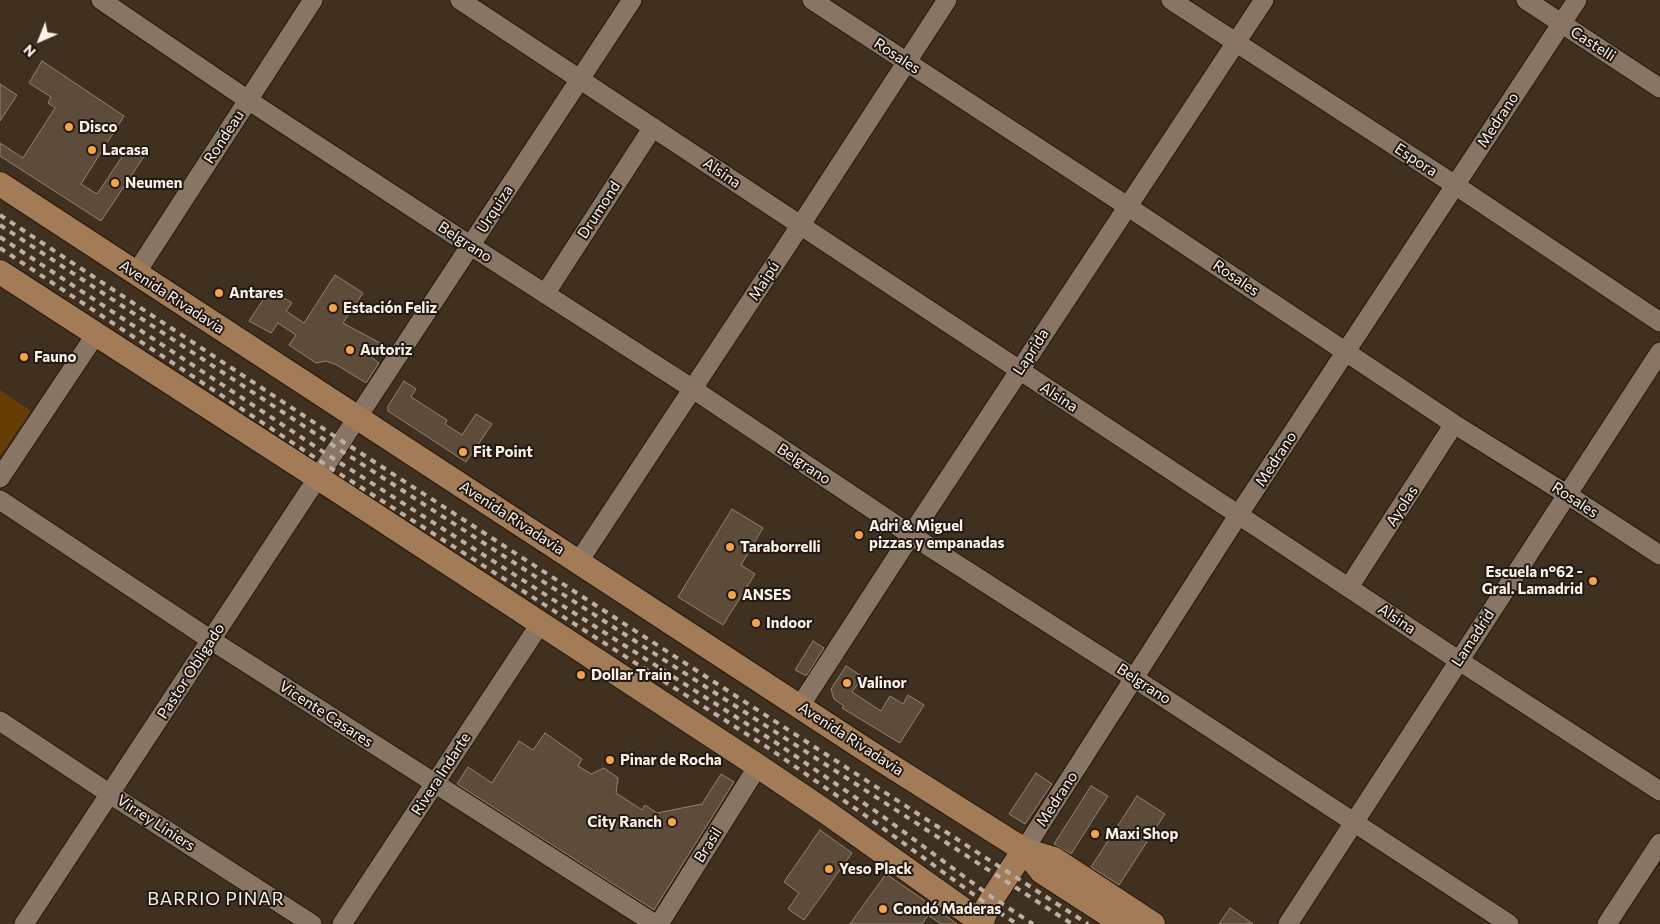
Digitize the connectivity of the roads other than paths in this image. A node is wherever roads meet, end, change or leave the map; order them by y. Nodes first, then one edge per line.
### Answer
1 (101, 0) edge
2 (313, 0) edge
3 (460, 0) edge
4 (632, 0) edge
5 (812, 0) edge
6 (946, 0) edge
7 (1171, 0) edge
8 (1264, 0) edge
9 (1526, 0) edge
10 (1577, 0) edge
11 (1562, 24) junction
12 (1236, 43) junction
13 (906, 62) junction
14 (580, 79) junction
15 (1660, 88) edge
16 (248, 100) junction
17 (653, 127) junction
18 (0, 184) edge
19 (1455, 186) junction
20 (1127, 206) junction
21 (800, 226) junction
22 (470, 246) junction
23 (0, 272) edge
24 (136, 273) junction
25 (545, 294) junction
26 (1660, 322) edge
27 (96, 334) junction
28 (1347, 352) junction
29 (1660, 352) edge
30 (1019, 370) junction
31 (693, 388) junction
32 (358, 418) junction
33 (1454, 424) junction
34 (318, 477) junction
35 (0, 478) edge
36 (1568, 495) junction
37 (0, 500) edge
38 (1239, 514) junction
39 (910, 535) junction
40 (1660, 555) edge
41 (579, 561) junction
42 (1349, 587) junction
43 (540, 624) junction
44 (211, 640) junction
45 (1458, 660) junction
46 (1134, 678) junction
47 (800, 706) junction
48 (0, 721) edge
49 (758, 766) junction
50 (435, 784) junction
51 (1660, 791) edge
52 (110, 794) junction
53 (1355, 822) junction
54 (1660, 843) edge
55 (1024, 850) junction
56 (982, 923) edge
57 (24, 924) edge
58 (312, 924) edge
59 (342, 924) edge
60 (657, 924) edge
61 (1123, 924) edge
62 (1153, 924) edge
63 (1288, 924) edge
64 (1509, 924) edge
65 (1607, 924) edge

1 - 16 street, Belgrano
2 - 16 street, Rondeau
3 - 14 street, Alsina
4 - 14 street, Urquiza
5 - 13 street, Rosales
6 - 13 street, Maipú
7 - 12 street, Espora
8 - 12 street, Laprida
9 - 11 street, Castelli
10 - 11 street, Medrano
11 - 15 street, Castelli
11 - 19 street, Medrano
12 - 19 street, Espora
12 - 20 street, Laprida
13 - 20 street, Rosales
13 - 21 street, Maipú
14 - 17 street, Alsina
14 - 22 street, Urquiza
16 - 22 street, Belgrano
16 - 24 street, Rondeau
17 - 21 street, Alsina
17 - 25 street, Drumond
18 - 24 main road, Avenida Rivadavia
19 - 26 street, Espora
19 - 28 street, Medrano
20 - 28 street, Rosales
20 - 30 street, Laprida
21 - 30 street, Alsina
21 - 31 street, Maipú
22 - 25 street, Belgrano
22 - 32 street, Urquiza
23 - 27 main road
24 - 32 main road, Avenida Rivadavia
25 - 31 street, Belgrano
27 - 34 main road
27 - 35 street
28 - 33 street, Rosales
28 - 38 street, Medrano
29 - 36 street, Lamadrid
30 - 38 street, Alsina
30 - 39 street, Laprida
31 - 39 street, Belgrano
31 - 41 street, Maipú
32 - 34 street, Pastor Obligado
32 - 41 main road, Avenida Rivadavia
33 - 36 street, Rosales
33 - 42 street, Ayolas
34 - 43 main road
34 - 44 street, Pastor Obligado
36 - 40 street, Rosales
36 - 45 street, Lamadrid
37 - 44 street, Vicente Casares
38 - 42 street, Alsina
38 - 46 street, Medrano
39 - 46 street, Belgrano
39 - 47 street, Laprida
41 - 47 main road, Avenida Rivadavia
42 - 45 street, Alsina
43 - 49 main road
43 - 50 street, Rivera Indarte
44 - 50 street, Vicente Casares
44 - 52 street, Pastor Obligado
45 - 51 street, Alsina
45 - 53 street, Lamadrid
46 - 53 street, Belgrano
46 - 55 street, Medrano
47 - 55 main road, Avenida Rivadavia
48 - 52 street, Virrey Liniers
49 - 56 main road
49 - 60 street, Brasil
50 - 59 street, Rivera Indarte
50 - 60 street, Vicente Casares
52 - 57 street, Pastor Obligado
52 - 58 street, Virrey Liniers
53 - 63 street, Lamadrid
53 - 64 street, Belgrano
54 - 65 street
55 - 56 main road, Medrano
55 - 61 main road, Avenida Rivadavia
55 - 62 main road, Avenida Rivadavia

